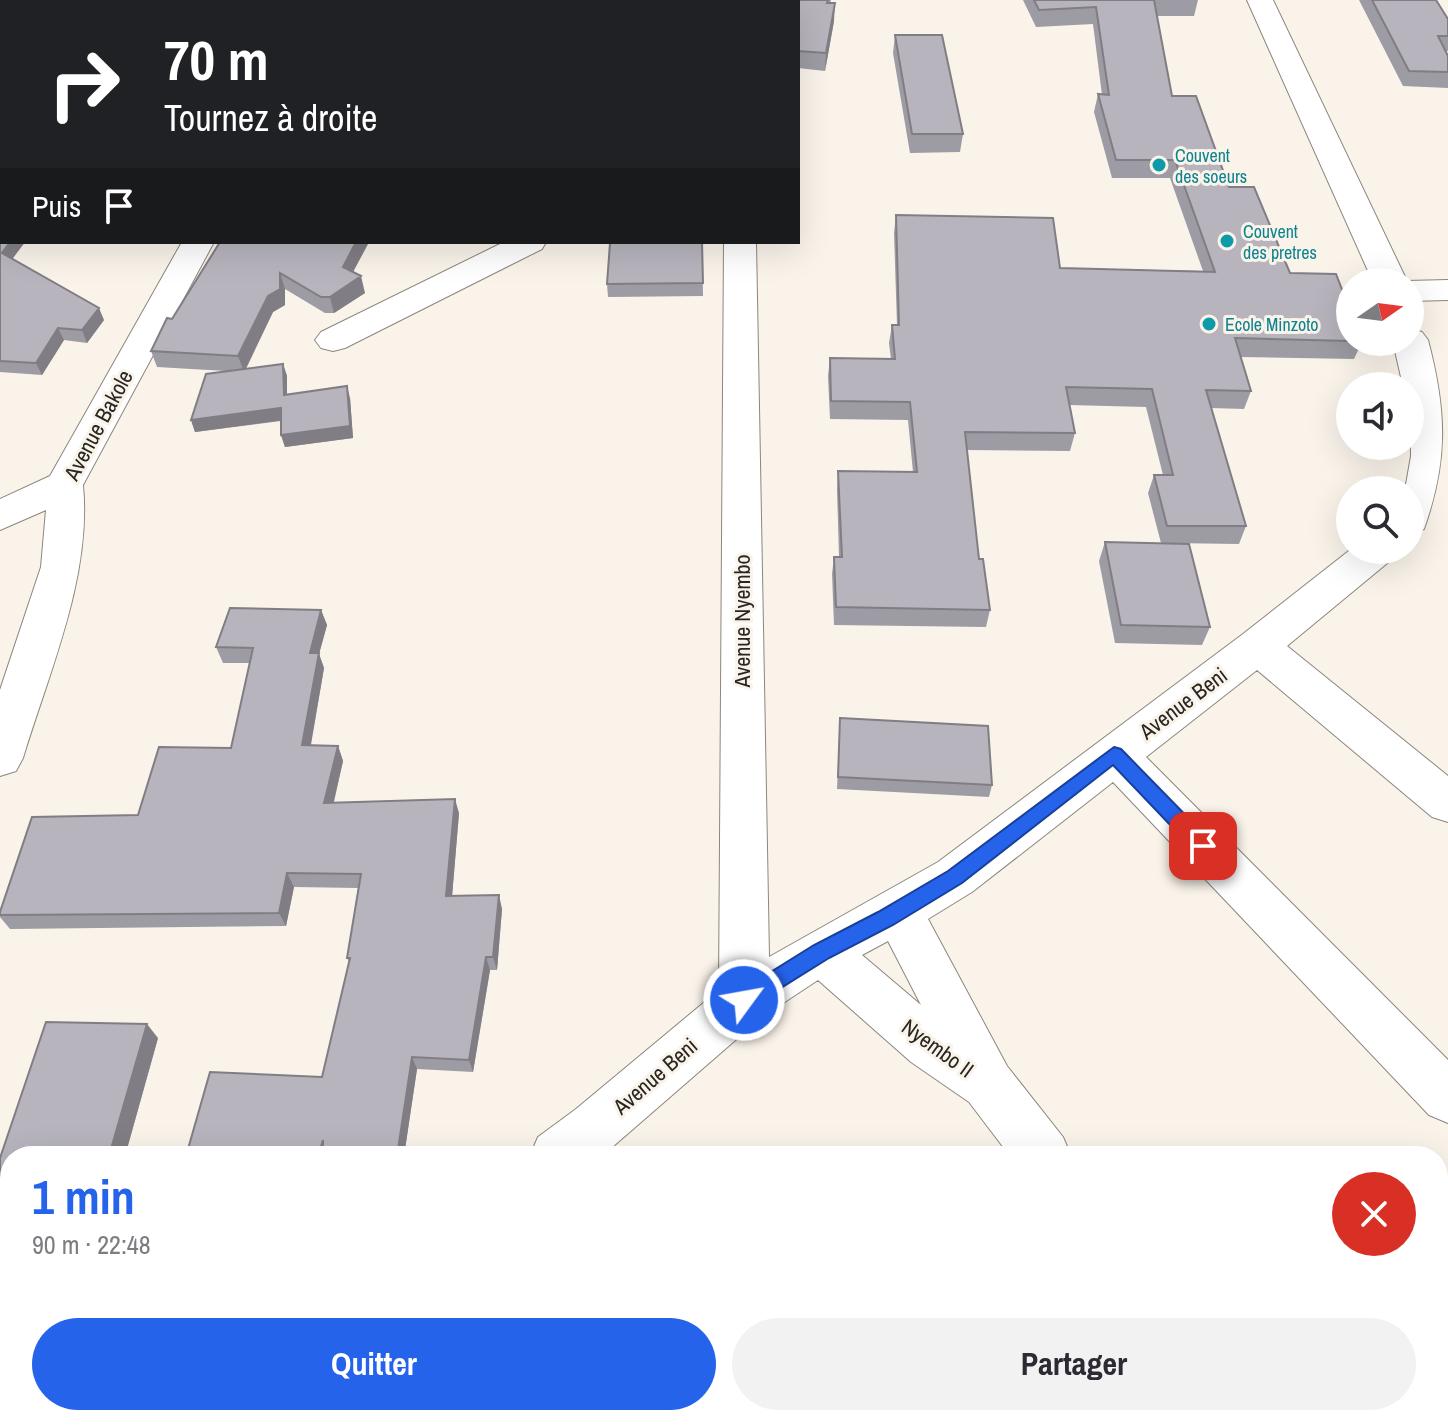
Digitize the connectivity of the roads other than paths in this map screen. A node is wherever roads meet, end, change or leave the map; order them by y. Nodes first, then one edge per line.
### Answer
1 (1260, 0) edge
2 (197, 244) edge
3 (526, 244) edge
4 (740, 244) edge
5 (1384, 268) edge
6 (1448, 290) edge
7 (1424, 291) edge
8 (1424, 332) edge
9 (1448, 338) edge
10 (333, 340) dead end
11 (1414, 356) edge
12 (64, 485) junction
13 (1424, 498) edge
14 (0, 516) edge
15 (1360, 564) edge
16 (1258, 646) junction
17 (1114, 754) junction
18 (0, 758) edge
19 (1448, 803) edge
20 (898, 911) junction
21 (821, 951) junction
22 (744, 1000) junction
23 (988, 1084) junction
24 (1448, 1097) edge
25 (584, 1146) edge
26 (1036, 1146) edge

1 - 5 street
2 - 12 street, Avenue Bakole
3 - 10 street
4 - 22 street, Avenue Nyembo
6 - 7 street
8 - 9 street
11 - 13 street
12 - 14 street
12 - 18 street, Avenue Bakole
15 - 16 street, Avenue Beni
16 - 17 street, Avenue Beni
16 - 19 street
17 - 20 street, Avenue Beni
17 - 24 street
20 - 21 street, Avenue Beni
20 - 23 street
21 - 22 street, Avenue Beni
21 - 23 street, Nyembo II
22 - 25 street, Avenue Beni
23 - 26 street, Nyembo II

